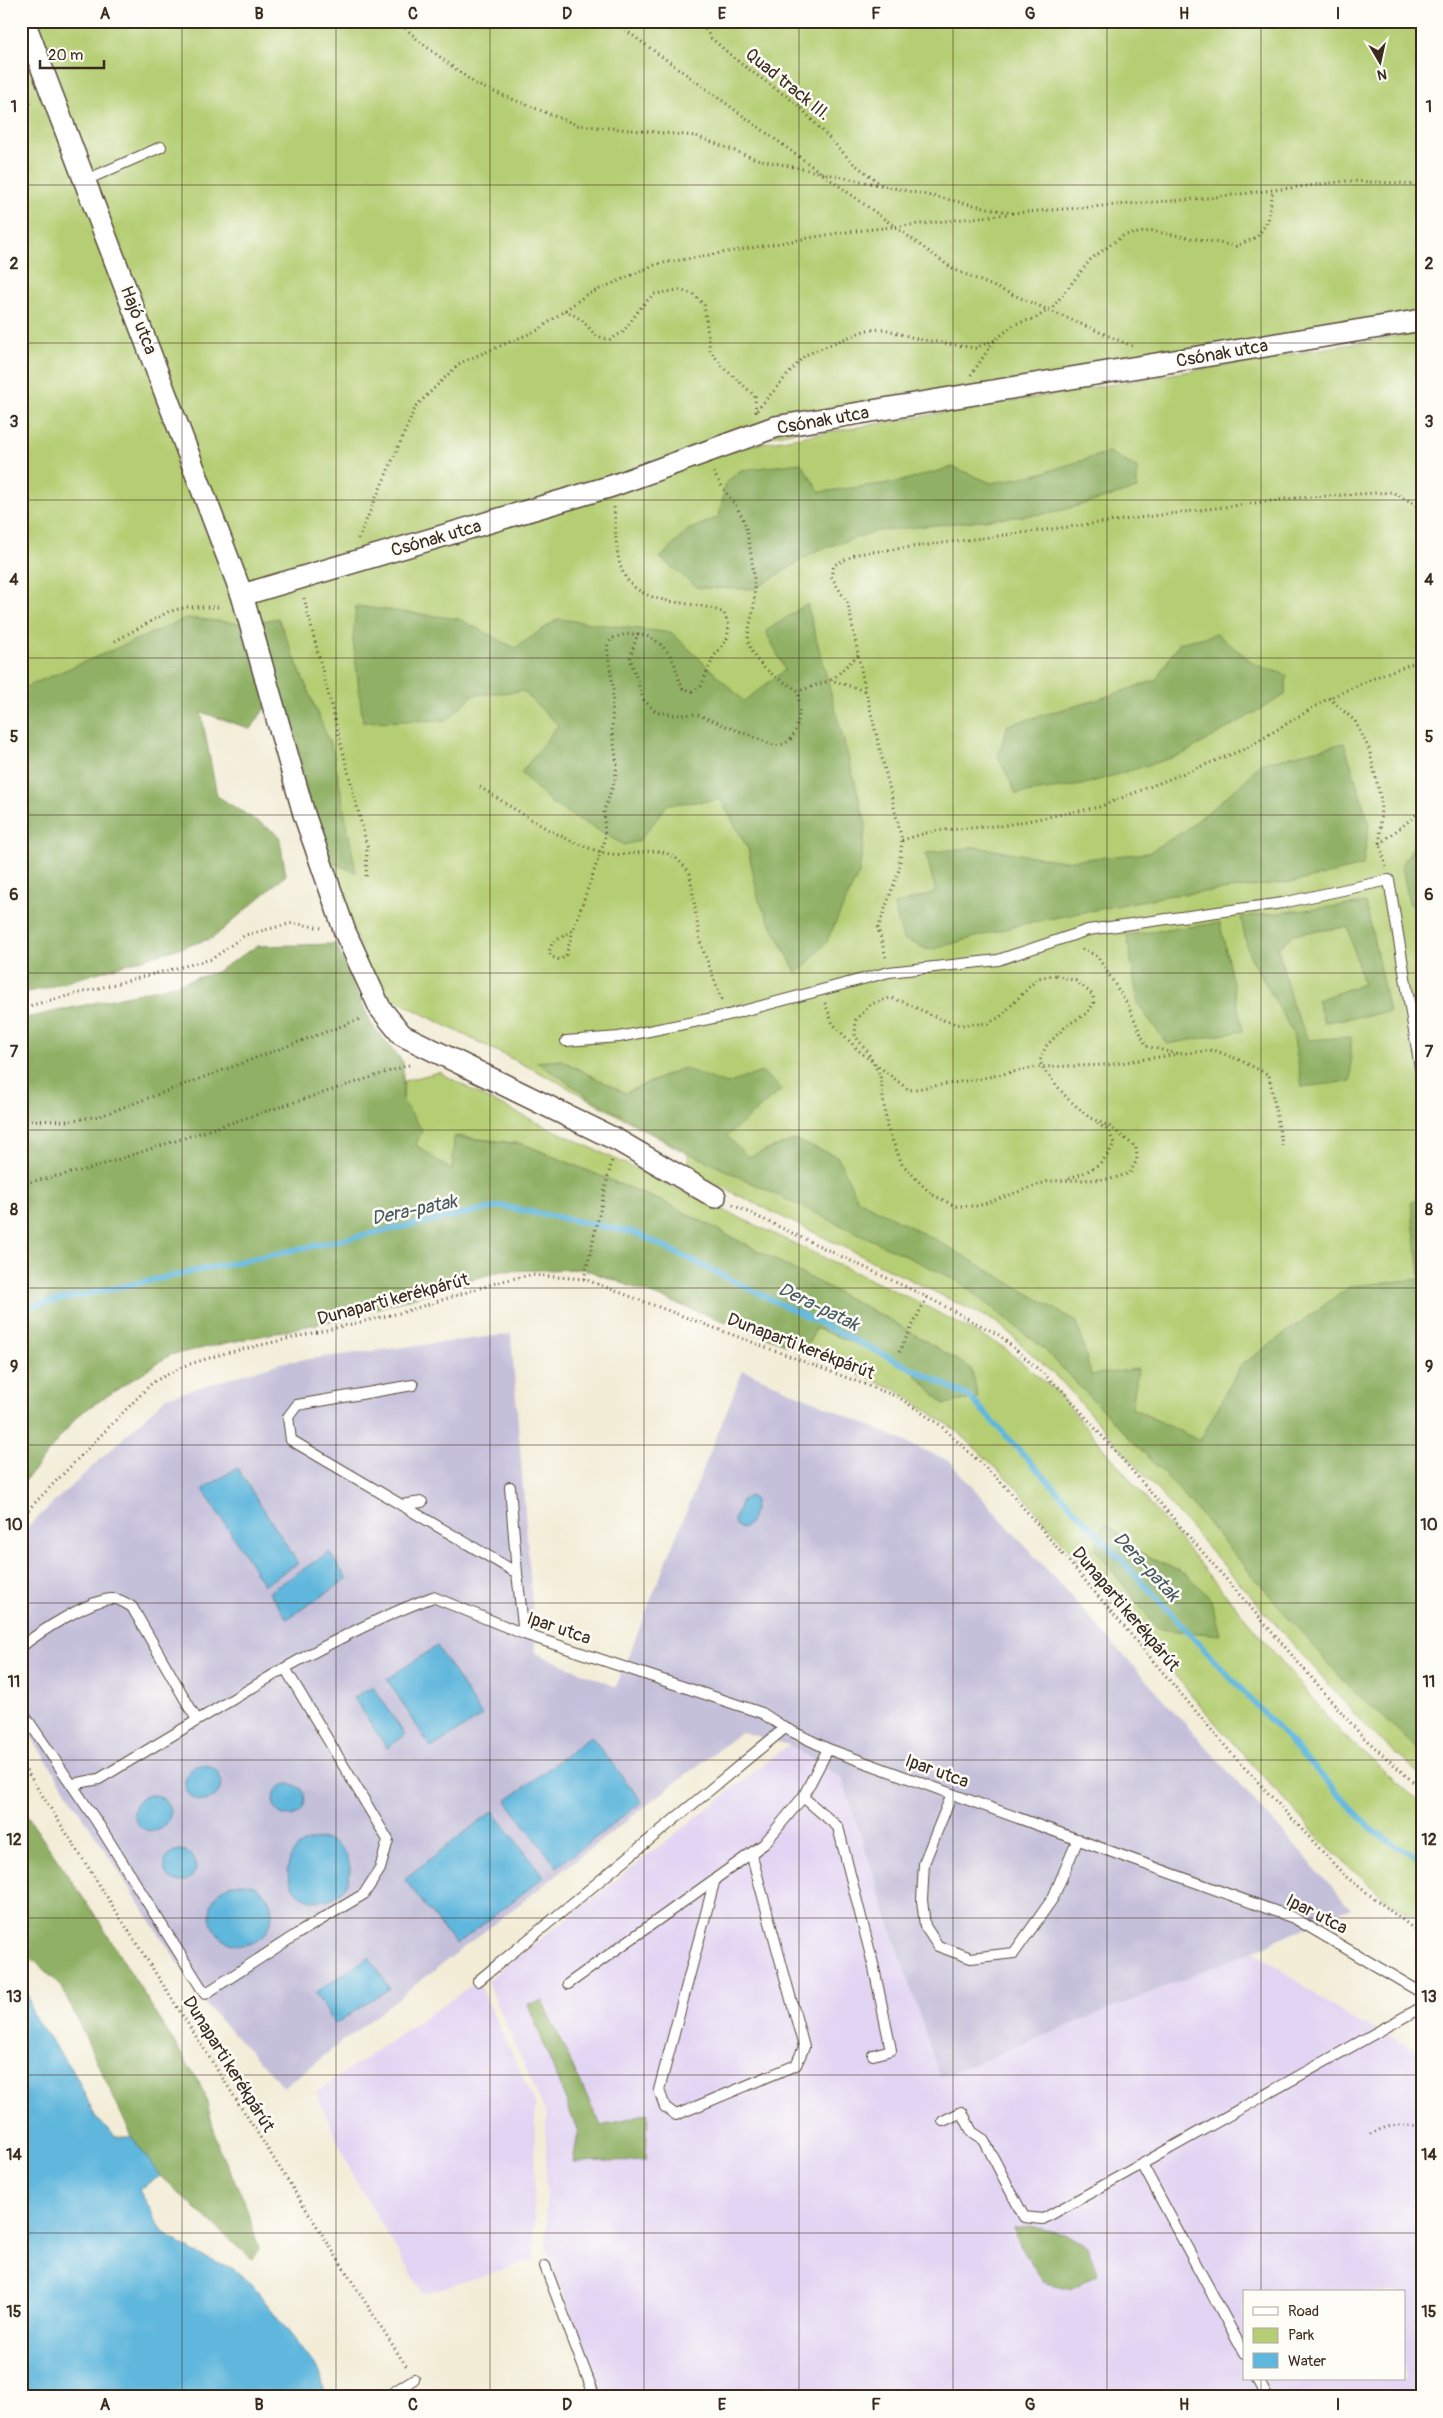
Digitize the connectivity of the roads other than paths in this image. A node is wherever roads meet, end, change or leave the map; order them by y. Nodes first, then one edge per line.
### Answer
1 (24, 21) edge
2 (161, 147) dead end
3 (86, 180) junction
4 (1422, 320) edge
5 (245, 606) junction
6 (566, 1041) dead end
7 (1422, 1080) edge
8 (715, 1197) road end
9 (413, 1385) dead end
10 (510, 1487) dead end
11 (422, 1502) dead end
12 (401, 1506) junction
13 (517, 1574) junction
14 (524, 1634) junction
15 (21, 1647) edge
16 (285, 1668) junction
17 (21, 1710) edge
18 (197, 1720) junction
19 (785, 1728) junction
20 (828, 1749) junction
21 (73, 1784) junction
22 (952, 1794) junction
23 (803, 1797) junction
24 (1078, 1840) junction
25 (751, 1853) junction
26 (715, 1879) junction
27 (478, 1981) dead end
28 (568, 1984) dead end
29 (1422, 1993) edge
30 (1422, 2007) edge
31 (873, 2055) dead end
32 (943, 2121) dead end
33 (1142, 2164) junction
34 (545, 2266) dead end
35 (1243, 2352) edge
36 (414, 2380) road end
37 (1259, 2380) edge
38 (386, 2397) edge
39 (595, 2397) edge
40 (1268, 2397) edge

1 - 3 street, Hajó utca
2 - 3 lane
3 - 5 street, Hajó utca
4 - 5 street, Csónak utca
5 - 8 street, Hajó utca
6 - 7 lane
9 - 12 lane
10 - 13 lane
11 - 12 lane
12 - 13 lane
13 - 14 lane
14 - 16 lane, Ipar utca
14 - 19 lane, Ipar utca
15 - 18 lane
16 - 18 lane
16 - 21 lane
17 - 21 lane
18 - 21 lane
19 - 20 lane, Ipar utca
19 - 27 lane
20 - 22 lane, Ipar utca
20 - 23 lane
22 - 24 lane, Ipar utca
22 - 24 lane
23 - 25 lane
23 - 31 lane
24 - 29 lane, Ipar utca
25 - 26 lane
25 - 26 lane
26 - 28 lane
30 - 33 lane
32 - 33 lane
33 - 35 lane
34 - 39 lane
36 - 38 lane
37 - 40 lane

